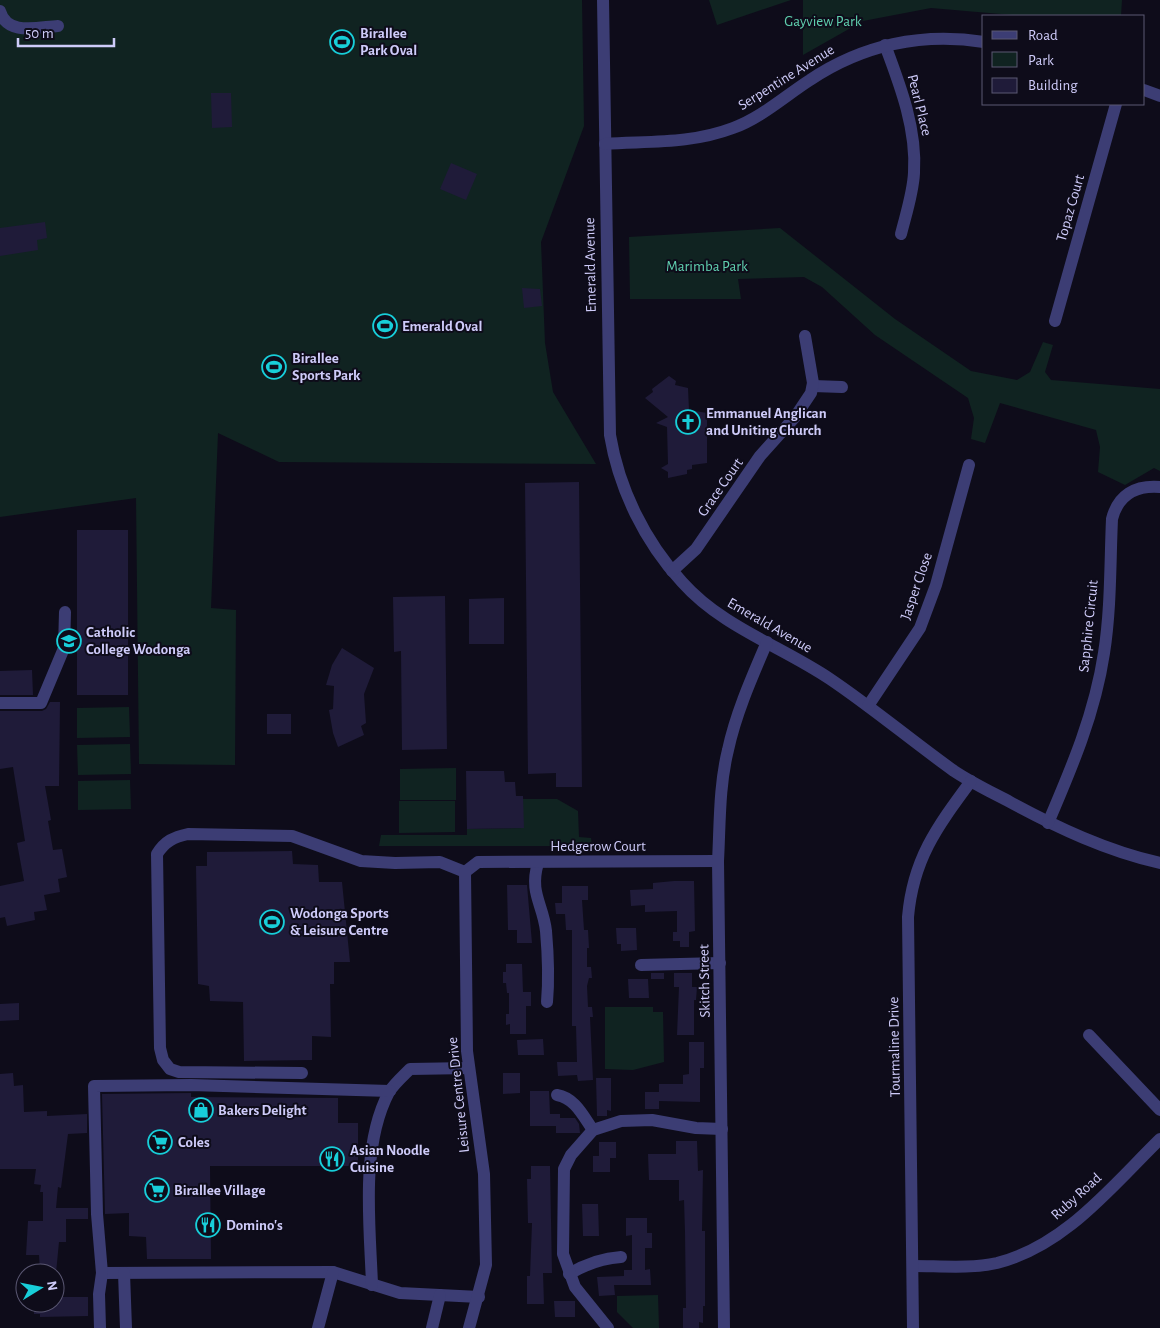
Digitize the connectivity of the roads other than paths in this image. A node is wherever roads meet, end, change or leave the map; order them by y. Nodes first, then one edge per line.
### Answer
1 (603, 0) edge
2 (0, 11) edge
3 (58, 26) dead end
4 (982, 42) edge
5 (886, 45) junction
6 (1145, 90) edge
7 (1160, 96) edge
8 (1116, 105) edge
9 (605, 144) junction
10 (900, 234) dead end
11 (1055, 320) dead end
12 (805, 336) dead end
13 (813, 386) junction
14 (842, 387) dead end
15 (969, 465) dead end
16 (1160, 487) edge
17 (672, 571) junction
18 (65, 612) dead end
19 (767, 642) junction
20 (0, 703) edge
21 (868, 706) junction
22 (971, 781) junction
23 (1048, 823) junction
24 (718, 861) junction
25 (538, 863) junction
26 (1160, 863) edge
27 (465, 872) junction
28 (720, 963) junction
29 (641, 965) dead end
30 (547, 1002) dead end
31 (1089, 1036) dead end
32 (469, 1068) junction
33 (302, 1073) dead end
34 (390, 1091) junction
35 (557, 1095) dead end
36 (1160, 1110) edge
37 (722, 1129) junction
38 (593, 1130) junction
39 (1160, 1139) edge
40 (621, 1258) dead end
41 (913, 1266) junction
42 (332, 1272) junction
43 (102, 1273) junction
44 (124, 1273) junction
45 (569, 1274) junction
46 (372, 1285) junction
47 (440, 1295) junction
48 (479, 1297) junction
49 (100, 1328) edge
50 (126, 1328) edge
51 (318, 1328) edge
52 (432, 1328) edge
53 (469, 1328) edge
54 (608, 1328) edge
55 (724, 1328) edge
56 (913, 1328) edge

1 - 9 street, Emerald Avenue
2 - 3 street
4 - 5 street, Serpentine Avenue
5 - 9 street, Serpentine Avenue
5 - 10 street, Pearl Place
6 - 7 street
8 - 11 street, Topaz Court
9 - 17 street, Emerald Avenue
12 - 13 street
13 - 14 street
13 - 17 street, Grace Court
15 - 21 street, Jasper Close
16 - 23 street, Sapphire Circuit
17 - 19 street, Emerald Avenue
18 - 20 street
19 - 21 street, Emerald Avenue
19 - 24 street, Skitch Street
21 - 22 street, Emerald Avenue
22 - 23 street, Emerald Avenue
22 - 41 street, Tourmaline Drive
23 - 26 street, Emerald Avenue
24 - 25 street, Hedgerow Court
24 - 28 street, Skitch Street
25 - 27 street, Hedgerow Court
25 - 30 street
27 - 32 street, Leisure Centre Drive
27 - 33 street
28 - 29 street
28 - 37 street, Skitch Street
31 - 36 street
32 - 34 street
32 - 48 street, Leisure Centre Drive
34 - 43 street
34 - 46 street
35 - 38 street
37 - 38 street
37 - 55 street, Skitch Street
38 - 45 street
39 - 41 street, Ruby Road
40 - 45 street
41 - 56 street, Tourmaline Drive
42 - 44 street
42 - 46 street
42 - 51 street
43 - 44 street
43 - 49 street
44 - 50 street
45 - 54 street
46 - 47 street
47 - 48 street
47 - 52 street
48 - 53 street, Leisure Centre Drive

